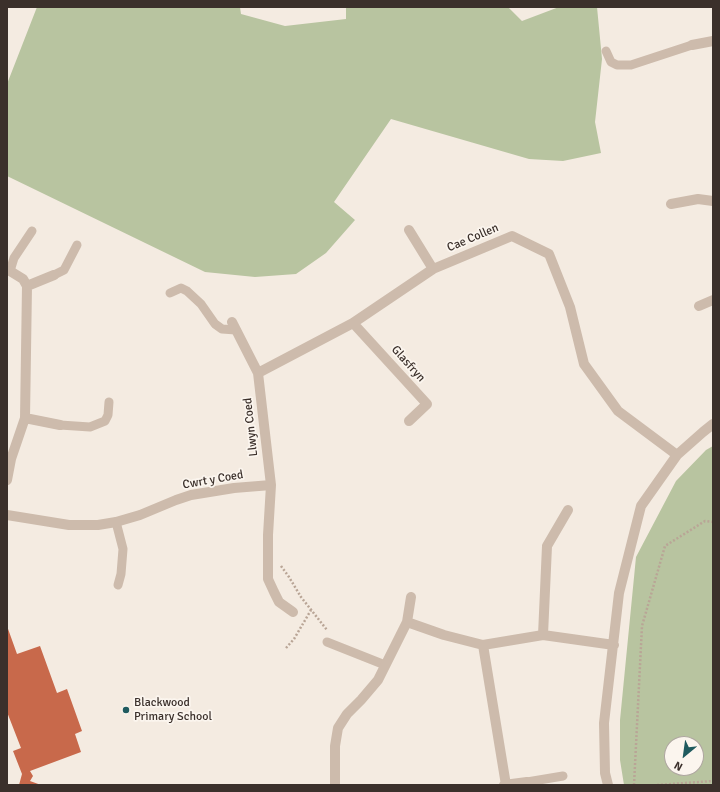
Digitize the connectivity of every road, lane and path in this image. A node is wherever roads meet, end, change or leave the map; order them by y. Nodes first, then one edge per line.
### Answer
1 (713, 41) edge
2 (692, 45) joint
3 (606, 51) dead end
4 (713, 201) edge
5 (671, 204) dead end
6 (409, 230) dead end
7 (32, 231) dead end
8 (77, 245) dead end
9 (433, 269) junction
10 (10, 271) joint
11 (54, 275) joint
12 (28, 286) junction
13 (170, 293) dead end
14 (713, 300) edge
15 (699, 306) dead end
16 (353, 323) junction
17 (234, 326) joint
18 (258, 374) junction
19 (109, 402) dead end
20 (24, 418) junction
21 (410, 421) dead end
22 (713, 424) edge
23 (60, 425) joint
24 (677, 455) junction
25 (7, 480) edge
26 (271, 485) junction
27 (568, 510) dead end
28 (7, 515) edge
29 (116, 522) junction
30 (713, 522) edge
31 (268, 554) junction
32 (118, 585) dead end
33 (411, 597) dead end
34 (311, 610) junction
35 (293, 612) dead end
36 (407, 622) junction
37 (543, 635) junction
38 (328, 642) dead end
39 (483, 645) junction
40 (614, 645) junction
41 (339, 647) junction
42 (286, 648) dead end
43 (386, 665) junction
44 (563, 776) dead end
45 (713, 781) edge
46 (527, 782) joint
47 (510, 784) edge
48 (335, 785) edge
49 (608, 785) edge
50 (634, 785) edge
51 (657, 785) edge

1 - 2 street
2 - 3 lane
4 - 5 street
6 - 9 street
7 - 10 lane
8 - 11 lane
9 - 16 street, Cae Collen
9 - 24 street, Cae Collen
10 - 12 street
11 - 12 street
12 - 20 street
13 - 17 lane
14 - 15 street
16 - 18 street, Cae Collen
16 - 21 street, Glasfryn
17 - 18 street, Llwyn Coed
18 - 26 street, Llwyn Coed
19 - 23 lane
20 - 23 street
20 - 25 street
22 - 24 street
24 - 40 street
26 - 29 street, Cwrt y Coed
26 - 31 street, Llwyn Coed
27 - 37 street
28 - 29 street, Cwrt y Coed
29 - 32 lane
30 - 50 path
31 - 34 path
31 - 35 street, Llwyn Coed
33 - 36 street
34 - 41 path
34 - 42 path
36 - 39 street
36 - 43 street
37 - 39 street
37 - 40 street
38 - 41 lane
39 - 47 street
40 - 49 street
41 - 43 lane
43 - 48 street
44 - 46 lane
45 - 51 path
46 - 47 street

